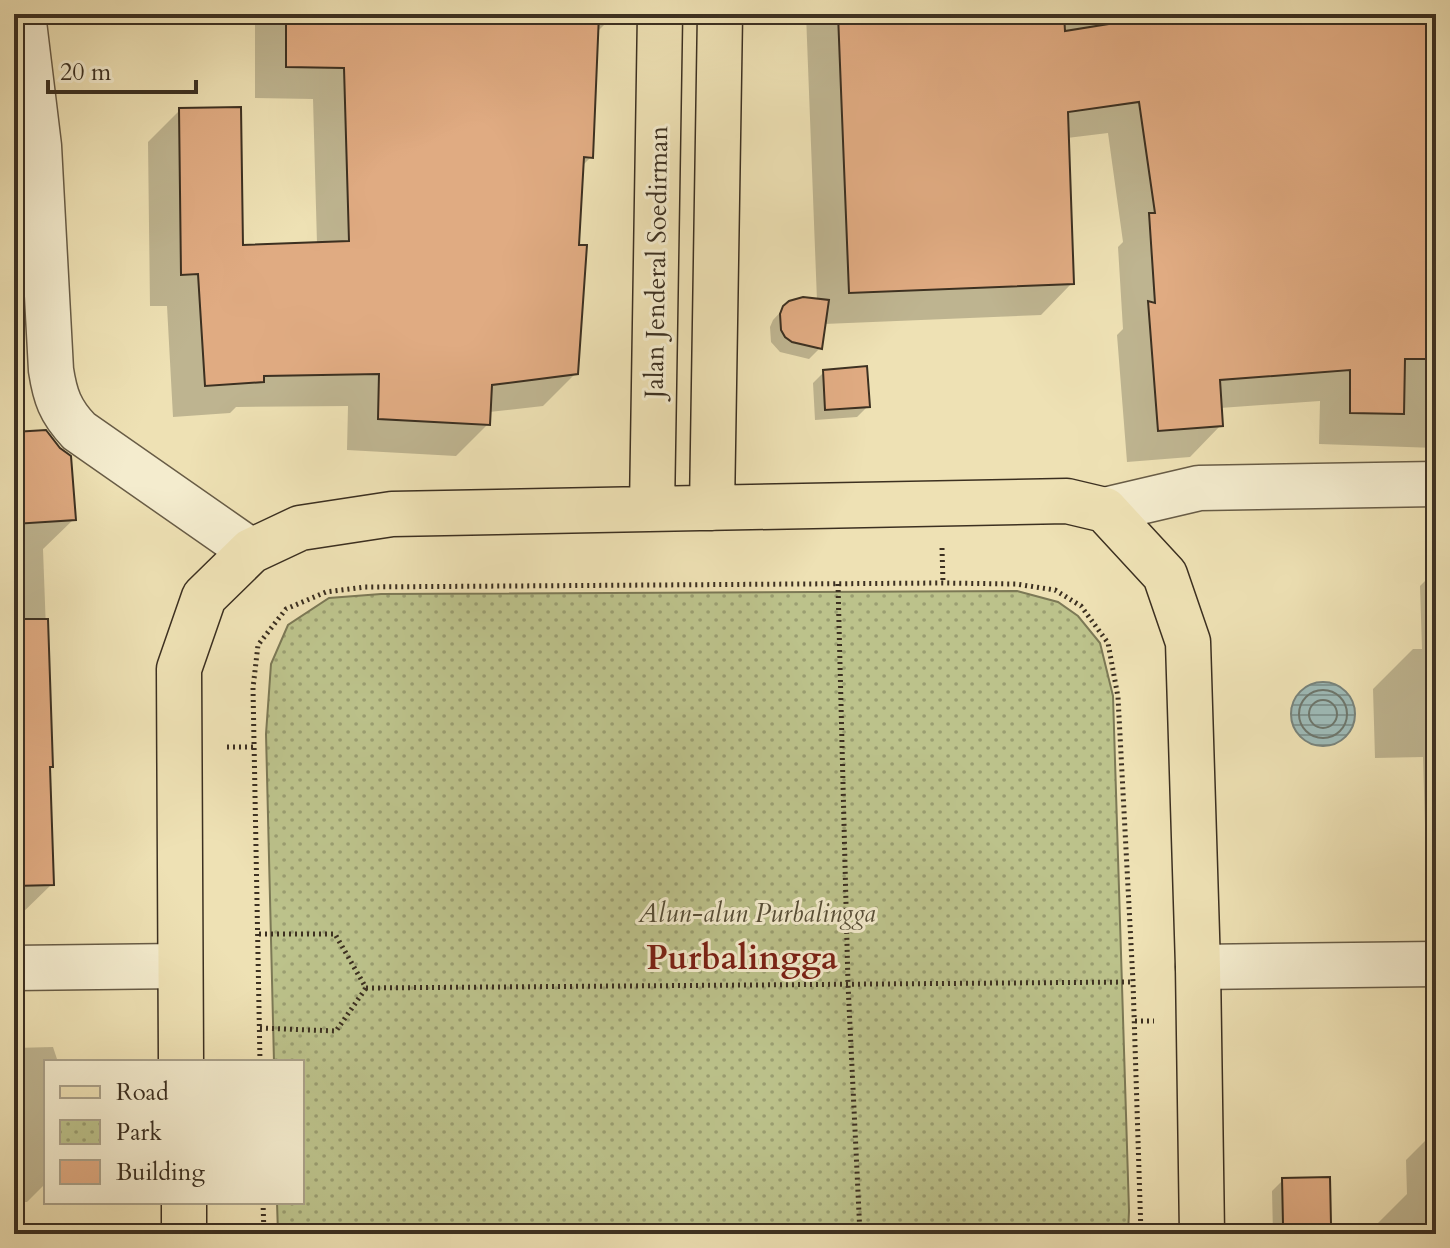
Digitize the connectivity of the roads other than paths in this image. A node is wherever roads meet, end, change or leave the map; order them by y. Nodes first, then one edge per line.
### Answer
1 (23, 14) edge
2 (660, 14) edge
3 (720, 14) edge
4 (27, 146) edge
5 (1436, 484) edge
6 (712, 508) junction
7 (652, 509) junction
8 (1105, 510) junction
9 (251, 551) junction
10 (1436, 964) edge
11 (180, 966) junction
12 (1198, 967) junction
13 (14, 968) edge
14 (181, 1060) edge
15 (184, 1204) edge
16 (184, 1234) edge
17 (1202, 1234) edge

1 - 4 street
2 - 7 main road, Jalan Jenderal Soedirman
3 - 6 main road
4 - 9 street
5 - 8 street
6 - 7 main road
6 - 8 main road
7 - 9 main road
8 - 12 main road
9 - 11 main road
10 - 12 street
11 - 13 street
11 - 14 main road
12 - 17 main road
15 - 16 main road

